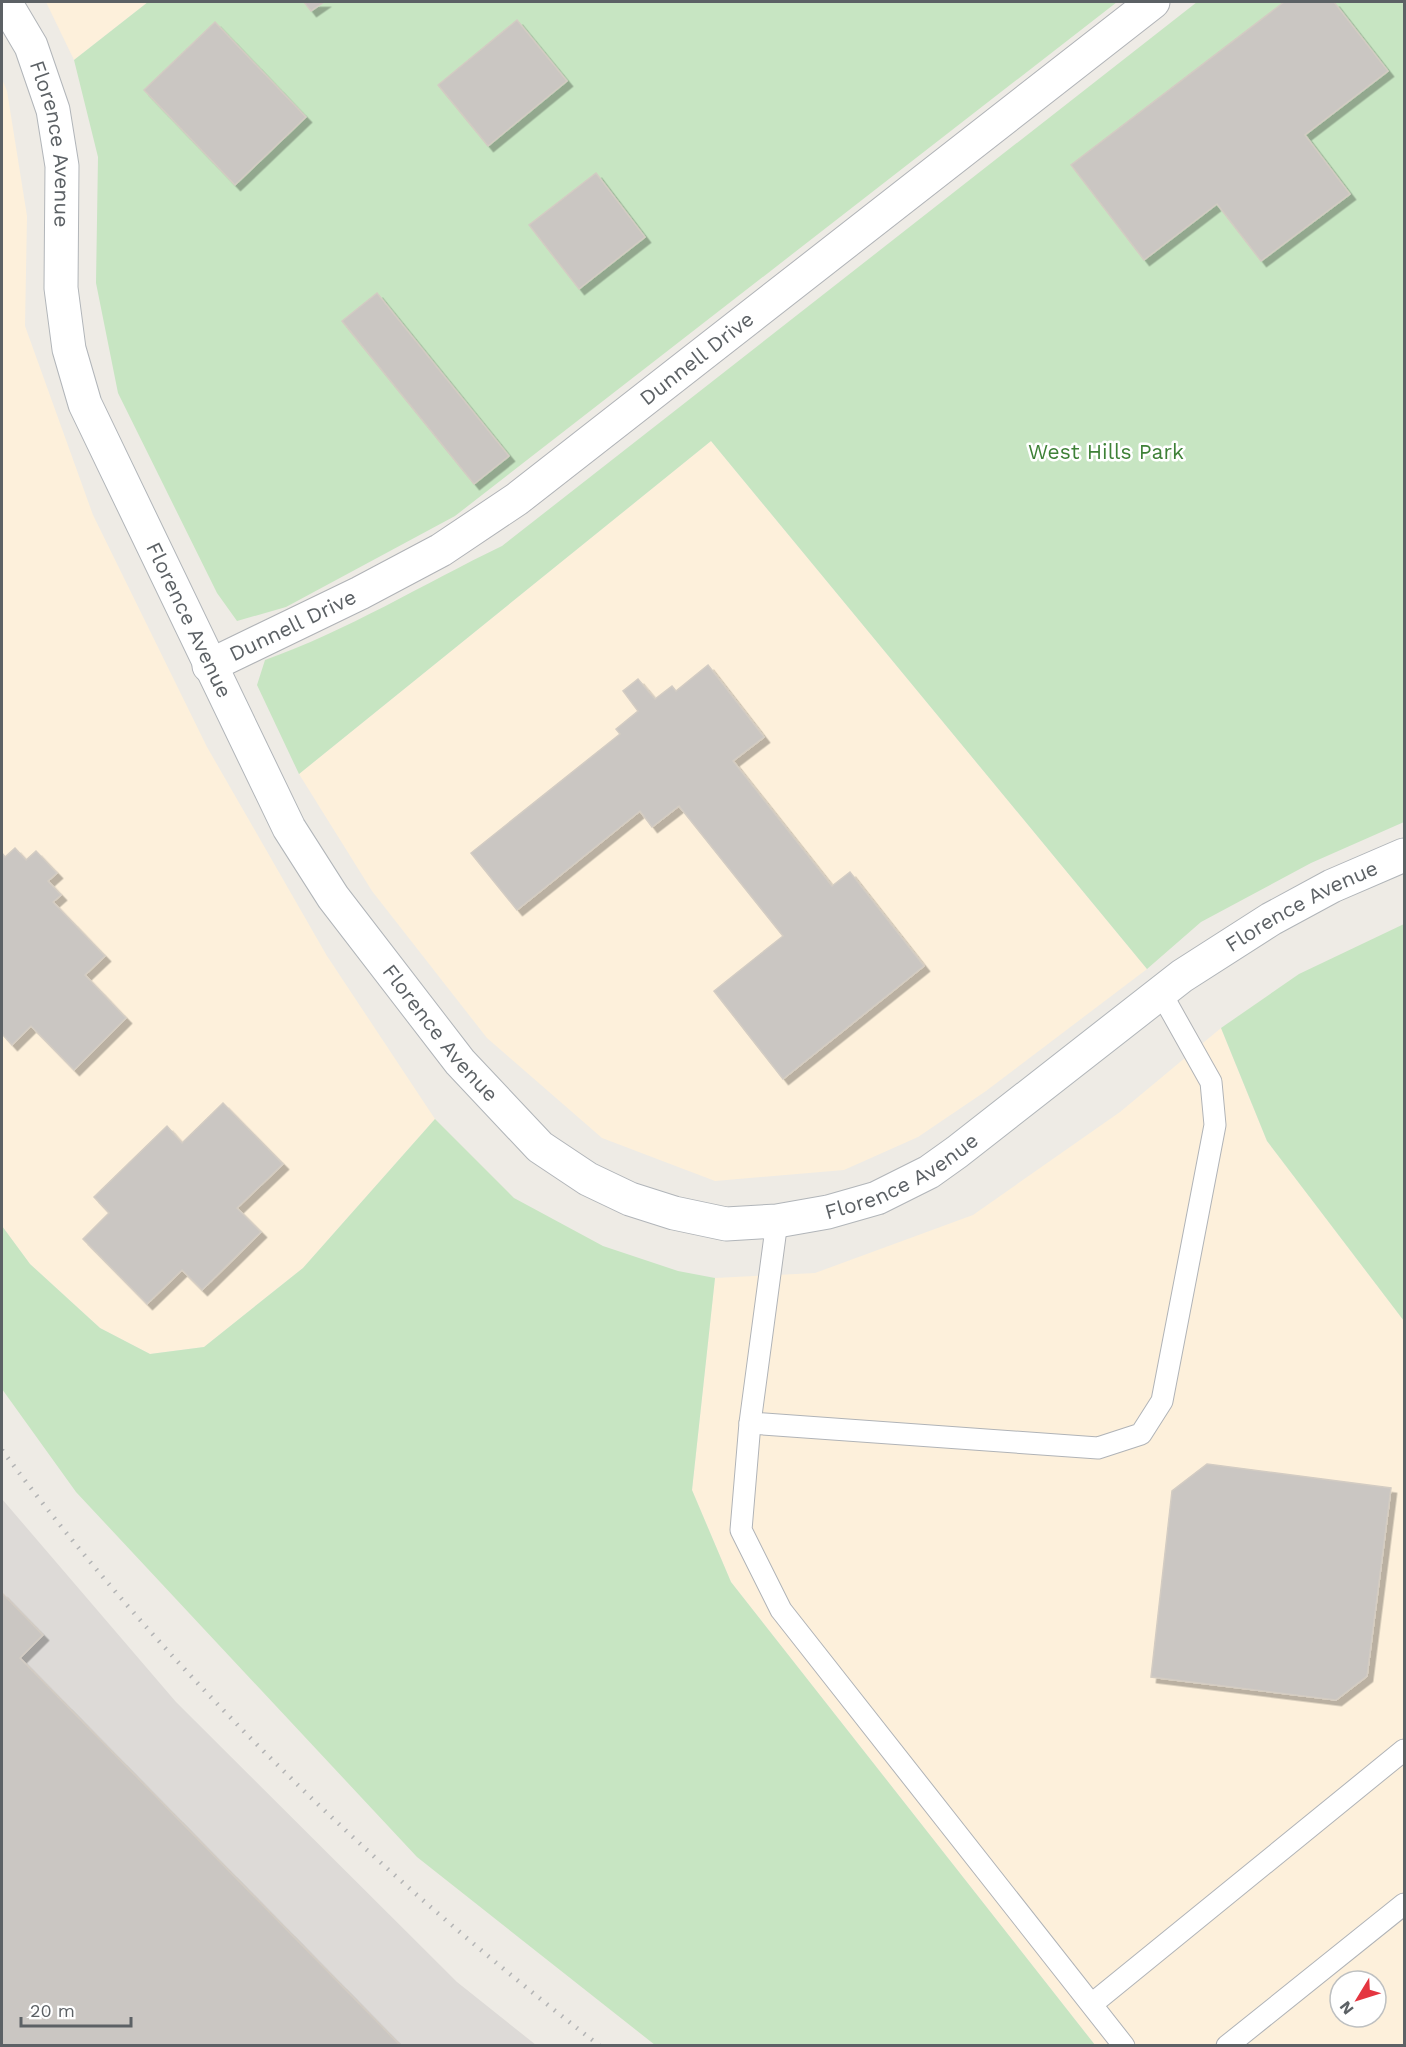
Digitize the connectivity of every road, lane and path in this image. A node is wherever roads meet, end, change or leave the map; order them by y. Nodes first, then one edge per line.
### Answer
1 (5, 2) edge
2 (1152, 2) edge
3 (209, 666) junction
4 (1404, 855) edge
5 (1161, 993) junction
6 (777, 1221) junction
7 (750, 1423) junction
8 (1404, 1749) edge
9 (1404, 1904) edge
10 (1092, 2004) junction
11 (1124, 2046) edge
12 (1227, 2046) edge

1 - 3 street, Florence Avenue
2 - 3 street, Dunnell Drive
3 - 6 street, Florence Avenue
4 - 5 street, Florence Avenue
5 - 6 street, Florence Avenue
5 - 7 lane
6 - 7 lane
7 - 10 lane
8 - 10 lane
9 - 12 lane
10 - 11 lane

